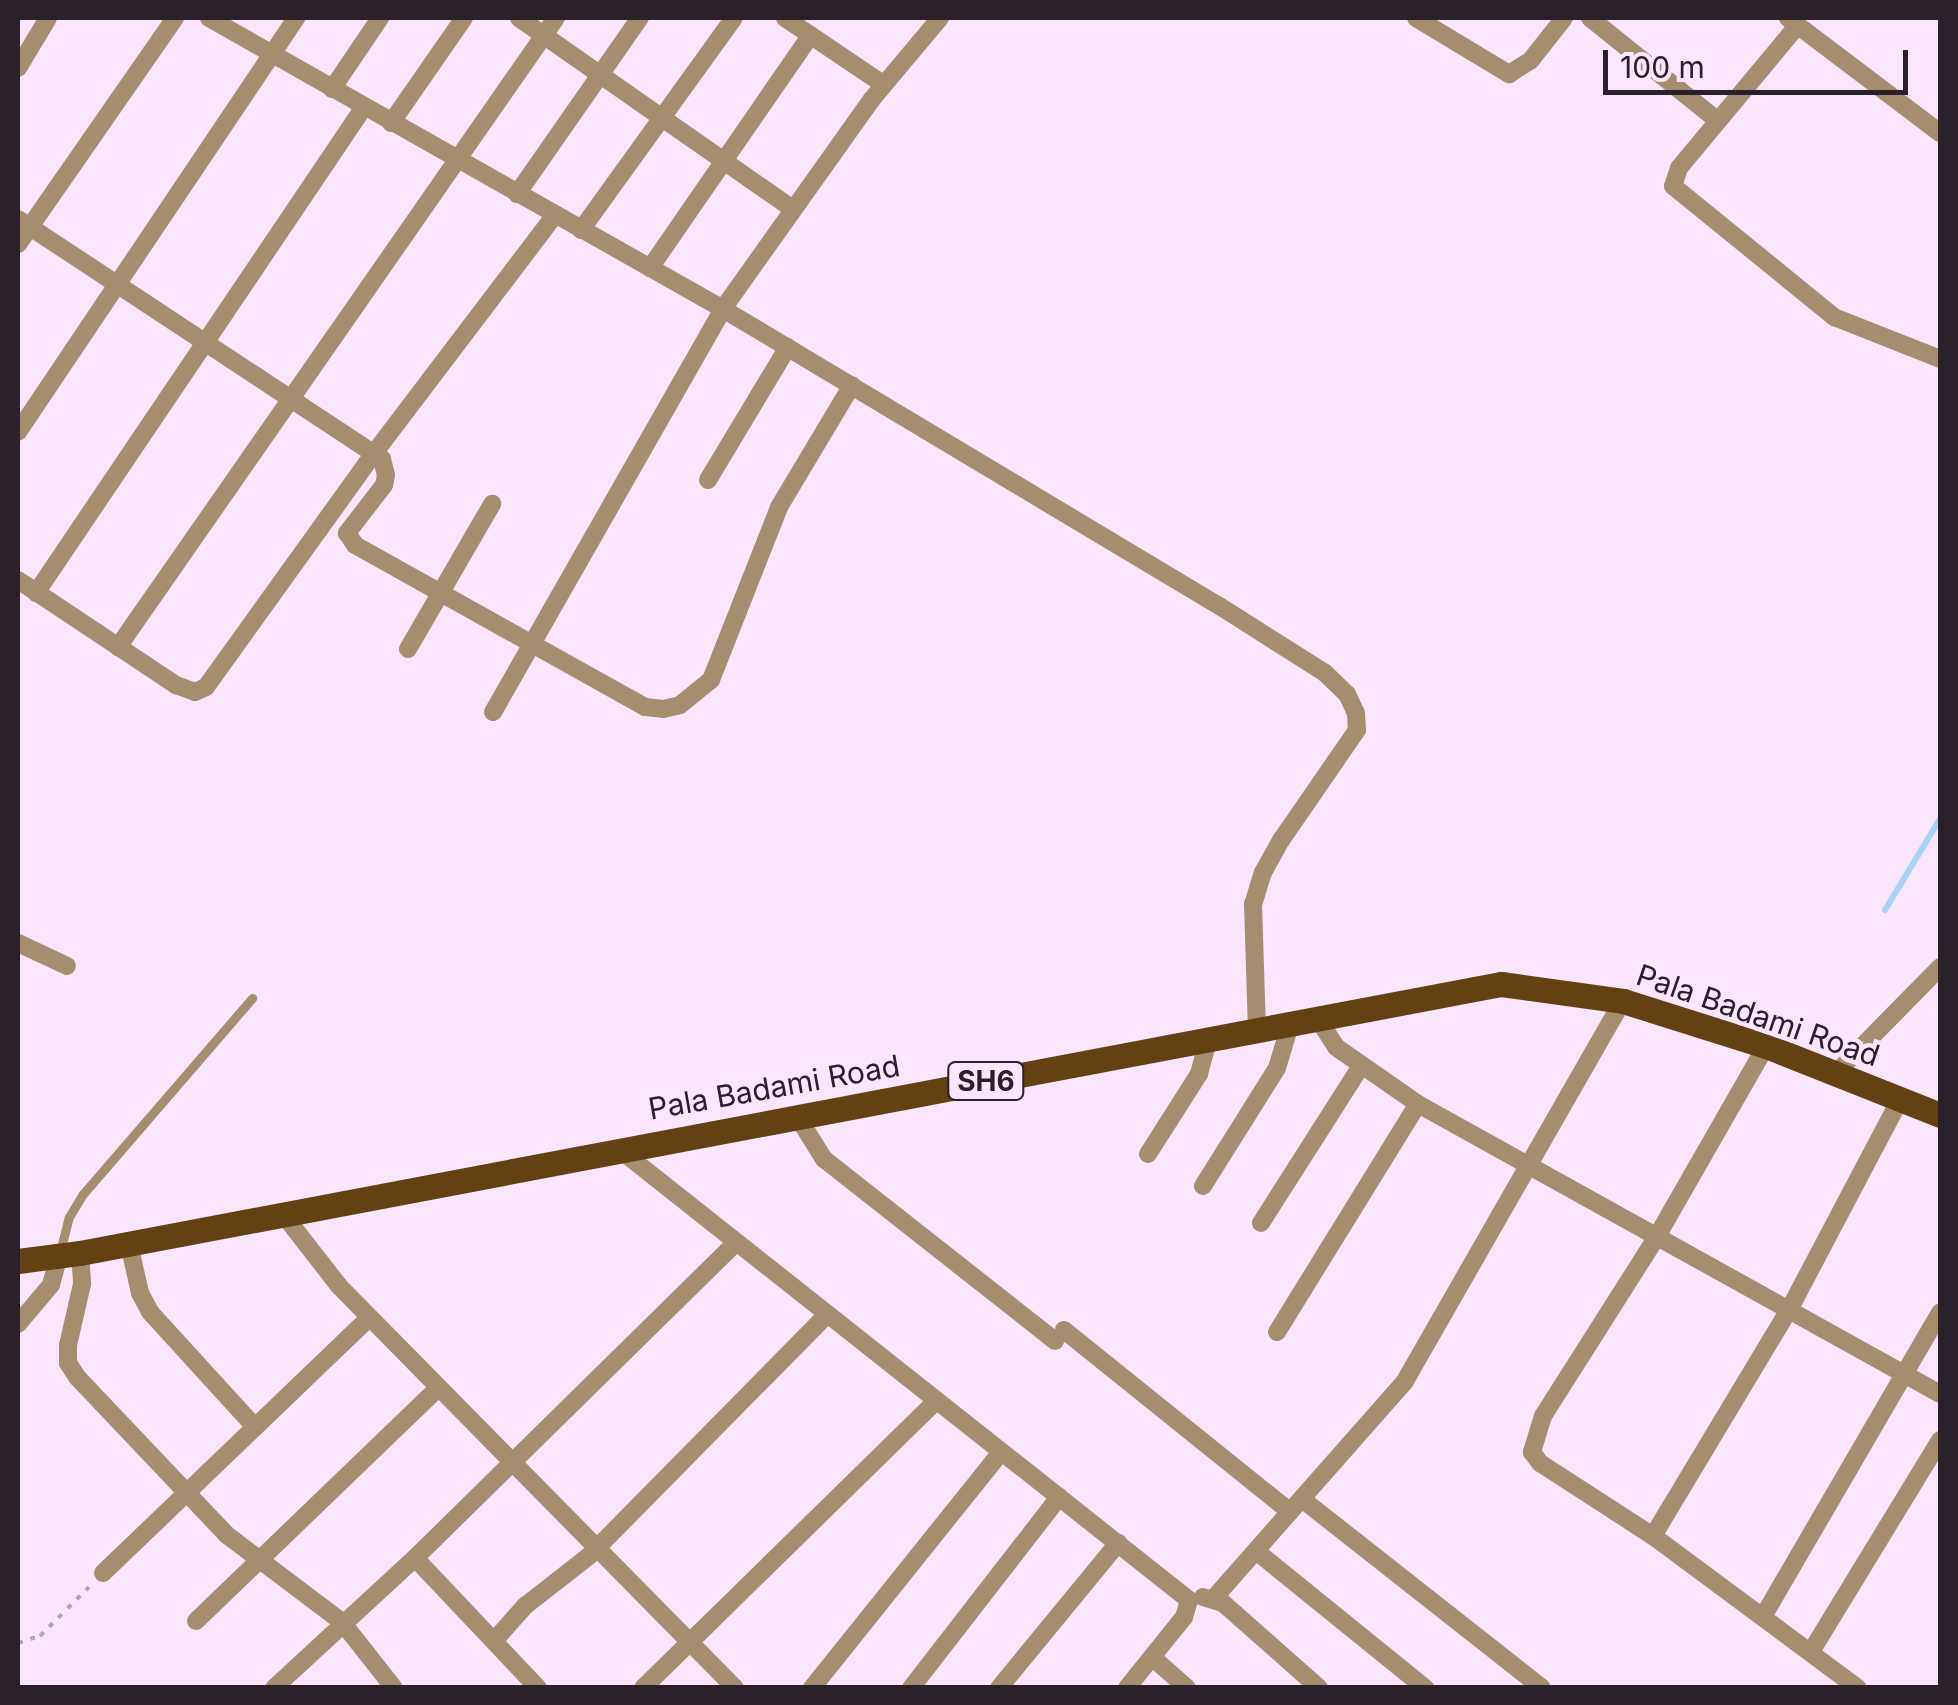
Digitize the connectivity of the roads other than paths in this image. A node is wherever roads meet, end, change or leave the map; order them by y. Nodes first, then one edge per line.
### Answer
1 (48, 18) edge
2 (175, 18) edge
3 (209, 18) edge
4 (296, 18) edge
5 (380, 18) edge
6 (464, 18) edge
7 (519, 18) edge
8 (556, 18) edge
9 (640, 18) edge
10 (734, 18) edge
11 (785, 18) edge
12 (940, 18) edge
13 (1416, 18) edge
14 (1564, 18) edge
15 (1590, 18) edge
16 (1793, 21) edge
17 (544, 34) junction
18 (811, 35) junction
19 (272, 55) junction
20 (18, 68) edge
21 (602, 74) junction
22 (883, 84) junction
23 (332, 90) junction
24 (364, 107) junction
25 (663, 116) junction
26 (1718, 120) junction
27 (391, 123) junction
28 (1940, 133) edge
29 (455, 159) junction
30 (724, 160) junction
31 (517, 194) junction
32 (793, 210) junction
33 (555, 216) junction
34 (24, 223) edge
35 (581, 230) junction
36 (18, 244) edge
37 (650, 268) junction
38 (120, 282) junction
39 (723, 308) junction
40 (205, 339) junction
41 (788, 348) junction
42 (1940, 359) edge
43 (852, 385) junction
44 (289, 396) junction
45 (18, 432) edge
46 (375, 452) junction
47 (708, 480) dead end
48 (492, 504) dead end
49 (18, 580) edge
50 (36, 592) junction
51 (442, 592) junction
52 (532, 642) junction
53 (118, 647) junction
54 (408, 649) dead end
55 (493, 712) dead end
56 (18, 944) edge
57 (68, 966) dead end
58 (1940, 967) edge
59 (252, 998) dead end
60 (1624, 1001) junction
61 (1318, 1020) junction
62 (1290, 1025) junction
63 (1256, 1031) junction
64 (1208, 1041) junction
65 (1766, 1046) junction
66 (1360, 1066) junction
67 (1835, 1074) junction
68 (1901, 1098) junction
69 (1418, 1104) junction
70 (1940, 1115) edge
71 (798, 1116) junction
72 (619, 1149) junction
73 (1148, 1154) dead end
74 (1529, 1168) junction
75 (1203, 1186) dead end
76 (283, 1214) junction
77 (1260, 1223) dead end
78 (1656, 1238) junction
79 (129, 1244) junction
80 (735, 1244) junction
81 (70, 1255) junction
82 (18, 1260) edge
83 (1789, 1310) junction
84 (1940, 1312) edge
85 (827, 1315) junction
86 (370, 1318) junction
87 (18, 1324) edge
88 (1277, 1332) dead end
89 (1906, 1374) junction
90 (438, 1388) junction
91 (1940, 1394) edge
92 (936, 1401) junction
93 (254, 1427) junction
94 (1940, 1440) edge
95 (1001, 1452) junction
96 (510, 1463) junction
97 (186, 1494) junction
98 (1059, 1498) junction
99 (1296, 1505) junction
100 (1653, 1536) junction
101 (1118, 1543) junction
102 (595, 1548) junction
103 (1256, 1551) junction
104 (416, 1558) junction
105 (258, 1560) junction
106 (103, 1574) road end
107 (1214, 1598) junction
108 (1189, 1600) junction
109 (1764, 1616) junction
110 (196, 1621) dead end
111 (342, 1622) junction
112 (494, 1641) junction
113 (691, 1643) junction
114 (1812, 1650) junction
115 (1152, 1658) junction
116 (274, 1688) edge
117 (394, 1688) edge
118 (538, 1688) edge
119 (643, 1688) edge
120 (736, 1688) edge
121 (812, 1688) edge
122 (911, 1688) edge
123 (999, 1688) edge
124 (1127, 1688) edge
125 (1188, 1688) edge
126 (1319, 1688) edge
127 (1425, 1688) edge
128 (1542, 1688) edge
129 (1858, 1688) edge

1 - 20 street
2 - 34 street
3 - 19 street
4 - 19 street
5 - 23 street
6 - 27 street
7 - 17 street
8 - 17 street
9 - 21 street
10 - 25 street
11 - 18 street
12 - 22 street
13 - 14 street
15 - 26 street
16 - 26 street
16 - 28 street
17 - 21 street
17 - 29 street
18 - 22 street
18 - 30 street
19 - 23 street
19 - 38 street
21 - 25 street
21 - 31 street
22 - 32 street
23 - 24 street
24 - 27 street
24 - 40 street
25 - 30 street
25 - 35 street
26 - 42 street
27 - 29 street
29 - 31 street
29 - 44 street
30 - 32 street
30 - 37 street
31 - 33 street
32 - 39 street
33 - 35 street
33 - 46 street
34 - 36 street
34 - 38 street
35 - 37 street
37 - 39 street
38 - 40 street
38 - 45 street
39 - 41 street
39 - 52 street
40 - 44 street
40 - 50 street
41 - 43 street
41 - 47 street
43 - 52 street
43 - 63 street
44 - 46 street
44 - 53 street
46 - 51 street
46 - 53 street
48 - 51 street
49 - 50 street
50 - 53 street
51 - 52 street
51 - 54 street
52 - 55 street
56 - 57 street
58 - 67 street
59 - 81 lane
60 - 61 main road, Pala Badami Road / SH6
60 - 65 main road, Pala Badami Road / SH6
60 - 74 street
61 - 62 main road, Pala Badami Road / SH6
61 - 66 street
62 - 63 main road, Pala Badami Road / SH6
62 - 75 street
63 - 64 main road, Pala Badami Road / SH6
64 - 71 main road, Pala Badami Road / SH6
64 - 73 street
65 - 67 main road, Pala Badami Road / SH6
65 - 78 street
66 - 69 street
66 - 77 street
67 - 68 main road, Pala Badami Road / SH6
68 - 70 main road, Pala Badami Road / SH6
68 - 83 street
69 - 74 street
69 - 88 street
71 - 72 main road, Pala Badami Road / SH6
71 - 99 street
72 - 76 main road, Pala Badami Road / SH6
72 - 80 street
74 - 78 street
74 - 99 street
76 - 79 main road, Pala Badami Road / SH6
76 - 86 street
78 - 83 street
78 - 100 street
79 - 81 main road, Pala Badami Road / SH6
79 - 93 street
80 - 85 street
80 - 96 street
81 - 82 main road, Pala Badami Road / SH6
81 - 87 street
81 - 97 street
83 - 89 street
83 - 100 street
84 - 89 street
85 - 92 street
85 - 102 street
86 - 90 street
86 - 93 street
89 - 91 street
89 - 109 street
90 - 96 street
90 - 105 street
92 - 95 street
92 - 113 street
93 - 97 street
94 - 114 street
95 - 98 street
95 - 121 street
96 - 102 street
96 - 104 street
97 - 105 street
97 - 106 street
98 - 101 street
98 - 122 street
99 - 103 street
99 - 128 street
100 - 109 street
101 - 108 street
101 - 123 street
102 - 112 street
102 - 113 street
103 - 107 street
103 - 127 street
104 - 111 street
104 - 112 street
105 - 110 street
105 - 111 street
107 - 108 street
107 - 126 street
108 - 115 street
109 - 114 street
111 - 116 street
111 - 117 street
112 - 118 street
113 - 119 street
113 - 120 street
114 - 129 street
115 - 124 street
115 - 125 street

